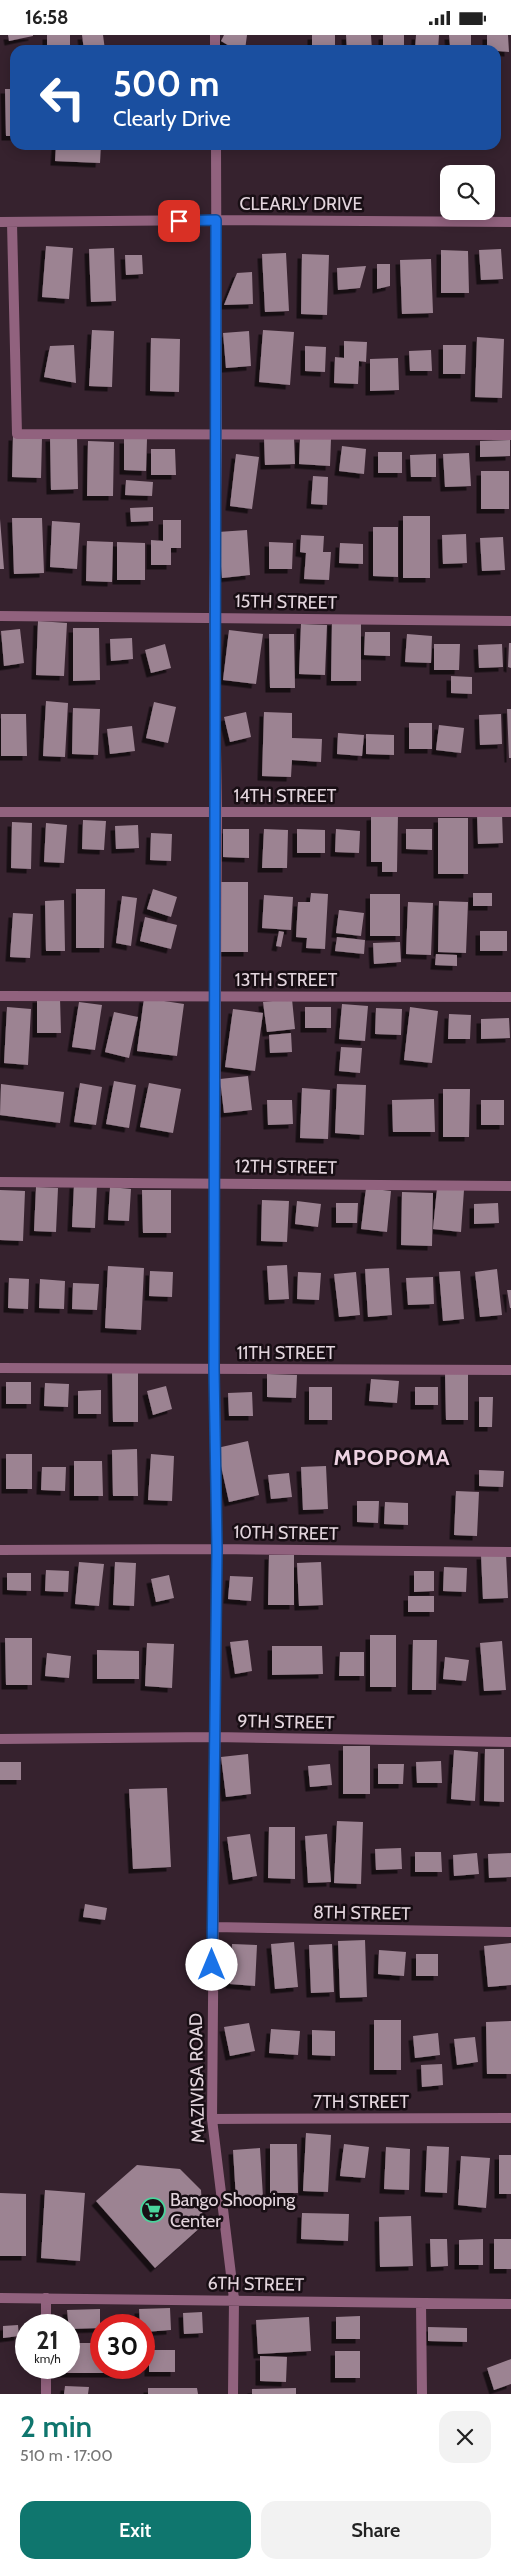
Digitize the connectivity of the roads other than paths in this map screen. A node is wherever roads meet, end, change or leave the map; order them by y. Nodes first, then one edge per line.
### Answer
1 (216, 150) edge
2 (216, 220) junction
3 (0, 222) edge
4 (511, 222) edge
5 (12, 223) junction
6 (217, 435) junction
7 (511, 435) edge
8 (0, 616) edge
9 (214, 617) junction
10 (511, 621) edge
11 (0, 812) edge
12 (217, 813) junction
13 (511, 813) edge
14 (0, 996) edge
15 (215, 996) junction
16 (511, 997) edge
17 (0, 1181) edge
18 (214, 1182) junction
19 (511, 1186) edge
20 (0, 1368) edge
21 (214, 1369) junction
22 (511, 1370) edge
23 (217, 1549) junction
24 (0, 1550) edge
25 (511, 1552) edge
26 (214, 1737) junction
27 (0, 1739) edge
28 (511, 1742) edge
29 (212, 1927) junction
30 (511, 1932) edge
31 (511, 2118) edge
32 (212, 2119) junction
33 (0, 2298) edge
34 (46, 2298) junction
35 (234, 2299) junction
36 (421, 2303) junction
37 (511, 2304) edge
38 (46, 2314) edge
39 (46, 2379) edge
40 (46, 2394) edge
41 (233, 2394) edge
42 (422, 2394) edge

1 - 2 street, MAZIVISA ROAD
2 - 4 street, CLEARLY DRIVE
2 - 5 street, CLEARLY DRIVE
2 - 6 street, MAZIVISA ROAD
3 - 5 street, CLEARLY DRIVE
5 - 6 street
6 - 7 street
6 - 9 street, MAZIVISA ROAD
8 - 9 street, 15TH STREET
9 - 10 street, 15TH STREET
9 - 12 street, MAZIVISA ROAD
11 - 12 street, 14TH STREET
12 - 13 street, 14TH STREET
12 - 15 street, MAZIVISA ROAD
14 - 15 street, 13TH STREET
15 - 16 street, 13TH STREET
15 - 18 street, MAZIVISA ROAD
17 - 18 street, 12TH STREET
18 - 19 street, 12TH STREET
18 - 21 street, MAZIVISA ROAD
20 - 21 street, 11TH STREET
21 - 22 street, 11TH STREET
21 - 23 street, MAZIVISA ROAD
23 - 24 street, 10TH STREET
23 - 25 street, 10TH STREET
23 - 26 street, MAZIVISA ROAD
26 - 27 street, 9TH STREET
26 - 28 street, 9TH STREET
26 - 29 street, MAZIVISA ROAD
29 - 30 street, 8TH STREET
29 - 32 street, MAZIVISA ROAD
31 - 32 street, 7TH STREET
32 - 35 street, MAZIVISA ROAD
33 - 34 street, 6TH STREET
34 - 35 street, 6TH STREET
34 - 38 street
35 - 36 street, 6TH STREET
35 - 41 street, MAZIVISA ROAD
36 - 37 street, 6TH STREET
36 - 42 street
39 - 40 street

